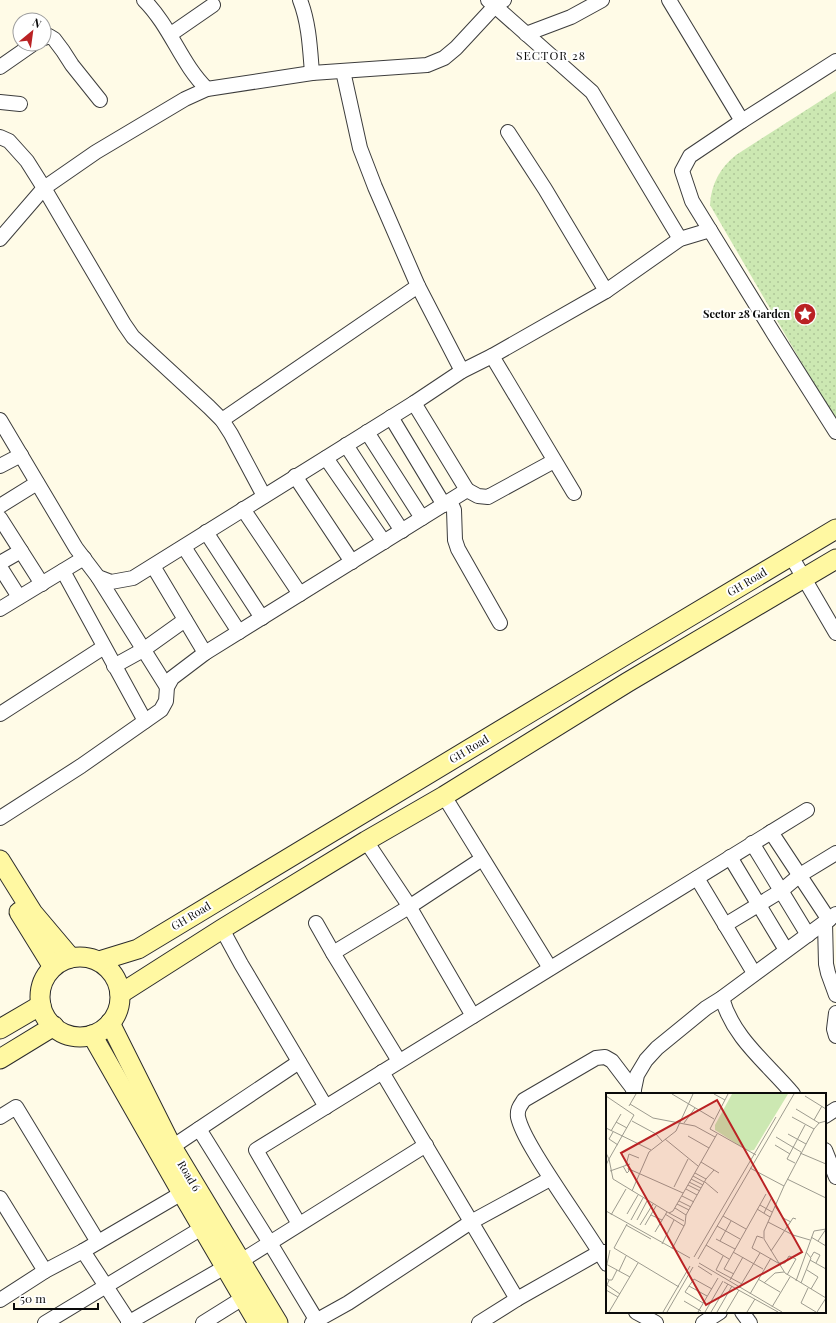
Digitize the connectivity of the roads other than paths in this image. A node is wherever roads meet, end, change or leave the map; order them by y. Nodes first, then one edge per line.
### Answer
1 (144, 0) edge
2 (300, 0) edge
3 (602, 0) edge
4 (669, 0) edge
5 (495, 2) edge
6 (213, 5) dead end
7 (171, 34) junction
8 (526, 34) junction
9 (52, 38) edge
10 (20, 52) edge
11 (836, 62) edge
12 (0, 67) edge
13 (343, 70) junction
14 (312, 73) junction
15 (207, 89) junction
16 (100, 100) dead end
17 (0, 102) edge
18 (20, 104) dead end
19 (742, 121) junction
20 (508, 132) dead end
21 (0, 137) edge
22 (44, 188) junction
23 (710, 230) junction
24 (680, 239) junction
25 (0, 240) edge
26 (418, 286) junction
27 (606, 291) junction
28 (492, 356) junction
29 (462, 372) junction
30 (414, 403) junction
31 (391, 417) junction
32 (0, 420) edge
33 (222, 420) junction
34 (368, 432) junction
35 (836, 432) edge
36 (346, 445) junction
37 (21, 455) junction
38 (326, 458) junction
39 (554, 461) junction
40 (0, 466) edge
41 (296, 476) junction
42 (37, 483) junction
43 (467, 490) junction
44 (574, 493) dead end
45 (264, 496) junction
46 (447, 503) junction
47 (0, 506) edge
48 (243, 509) junction
49 (0, 518) edge
50 (422, 518) junction
51 (836, 529) edge
52 (402, 531) junction
53 (206, 532) junction
54 (384, 542) junction
55 (184, 547) junction
56 (20, 551) junction
57 (791, 556) junction
58 (84, 558) junction
59 (836, 558) edge
60 (352, 562) junction
61 (0, 563) edge
62 (153, 566) junction
63 (0, 567) edge
64 (63, 571) junction
65 (98, 577) junction
66 (804, 578) junction
67 (42, 584) junction
68 (300, 594) junction
69 (19, 597) junction
70 (0, 609) edge
71 (262, 618) junction
72 (185, 620) junction
73 (500, 623) dead end
74 (239, 632) junction
75 (836, 633) edge
76 (104, 647) junction
77 (143, 650) junction
78 (205, 653) junction
79 (114, 666) junction
80 (167, 687) junction
81 (0, 714) edge
82 (145, 721) junction
83 (444, 796) junction
84 (807, 810) dead end
85 (0, 818) edge
86 (772, 832) junction
87 (366, 841) junction
88 (752, 843) junction
89 (836, 853) edge
90 (730, 857) junction
91 (482, 859) junction
92 (0, 860) edge
93 (800, 875) junction
94 (697, 878) junction
95 (0, 882) edge
96 (781, 891) junction
97 (759, 905) junction
98 (409, 908) junction
99 (830, 919) edge
100 (316, 923) dead end
101 (725, 925) junction
102 (222, 929) junction
103 (808, 935) junction
104 (786, 950) junction
105 (333, 953) junction
106 (71, 958) junction
107 (98, 961) junction
108 (53, 967) junction
109 (550, 968) junction
110 (754, 973) junction
111 (120, 994) junction
112 (836, 995) edge
113 (722, 998) junction
114 (41, 1005) junction
115 (836, 1013) edge
116 (473, 1016) junction
117 (110, 1024) junction
118 (54, 1026) junction
119 (0, 1030) edge
120 (92, 1035) junction
121 (836, 1036) edge
122 (0, 1059) edge
123 (399, 1061) junction
124 (299, 1062) junction
125 (382, 1072) junction
126 (634, 1092) edge
127 (792, 1093) edge
128 (326, 1107) junction
129 (836, 1109) edge
130 (826, 1115) edge
131 (0, 1117) edge
132 (199, 1129) junction
133 (426, 1144) junction
134 (172, 1147) junction
135 (826, 1152) edge
136 (836, 1177) edge
137 (550, 1179) junction
138 (182, 1193) junction
139 (0, 1198) edge
140 (471, 1222) junction
141 (299, 1224) junction
142 (202, 1228) junction
143 (98, 1242) junction
144 (270, 1243) junction
145 (83, 1251) junction
146 (603, 1252) edge
147 (233, 1264) junction
148 (45, 1271) junction
149 (105, 1287) junction
150 (243, 1298) junction
151 (517, 1298) junction
152 (0, 1300) edge
153 (718, 1313) edge
154 (743, 1313) edge
155 (636, 1315) edge
156 (315, 1322) edge
157 (45, 1323) edge
158 (129, 1323) edge
159 (203, 1323) edge
160 (258, 1323) edge
161 (278, 1323) edge
162 (479, 1323) edge
163 (656, 1323) edge
164 (703, 1323) edge
165 (750, 1323) edge

1 - 7 street
2 - 14 street
3 - 8 street
4 - 19 street
5 - 8 street
5 - 13 street
6 - 7 street
7 - 15 street
8 - 24 street
9 - 16 street
10 - 12 street
11 - 19 street
13 - 14 street
13 - 26 street
14 - 15 street
15 - 22 street
17 - 18 street
19 - 23 street
20 - 27 street
21 - 22 street
22 - 25 street
22 - 33 street
23 - 24 street
23 - 35 street
24 - 27 street
26 - 29 street
26 - 33 street
27 - 28 street
28 - 29 street
28 - 39 street
29 - 30 street
30 - 31 street
30 - 43 street
31 - 34 street
31 - 46 street
32 - 37 street
33 - 45 street
34 - 36 street
34 - 50 street
36 - 38 street
36 - 52 street
37 - 40 street
37 - 42 street
38 - 41 street
38 - 54 street
39 - 43 street
39 - 44 street
41 - 45 street
41 - 60 street
42 - 47 street
42 - 58 street
43 - 46 street
45 - 48 street
46 - 50 street
46 - 73 street
48 - 53 street
48 - 68 street
49 - 56 street
50 - 52 street
51 - 57 main road, GH Road
52 - 54 street
53 - 55 street
53 - 71 street
54 - 60 street
55 - 62 street
55 - 74 street
56 - 61 street
56 - 67 street
57 - 66 street
57 - 107 main road, GH Road
58 - 64 street
58 - 65 street
59 - 66 main road
60 - 68 street
62 - 65 street
62 - 72 street
63 - 69 street
64 - 67 street
64 - 76 street
65 - 77 street
66 - 75 street
66 - 83 main road
67 - 69 street
68 - 71 street
69 - 70 street
71 - 74 street
72 - 77 street
72 - 78 street
74 - 78 street
76 - 79 street
76 - 81 street
77 - 79 street
77 - 80 street
78 - 80 street
79 - 82 street
80 - 82 street
82 - 85 street
83 - 87 main road
83 - 91 street
84 - 86 street
86 - 88 street
86 - 93 street
87 - 98 street
87 - 102 main road
88 - 90 street
88 - 96 street
89 - 93 street
90 - 94 street
90 - 97 street
91 - 98 street
91 - 109 street
92 - 106 main road
93 - 96 street
93 - 99 street
94 - 101 street
94 - 109 street
95 - 108 main road
96 - 97 street
96 - 103 street
97 - 101 street
97 - 104 street
98 - 105 street
98 - 116 street
99 - 103 street
99 - 112 street
100 - 105 street
101 - 110 street
102 - 111 main road
102 - 124 street
103 - 104 street
104 - 110 street
105 - 123 street
106 - 107 main road
106 - 108 main road
107 - 111 main road
108 - 114 main road
109 - 116 street
110 - 113 street
111 - 117 main road
113 - 126 street
113 - 127 street
114 - 118 main road
114 - 119 main road
115 - 121 street
116 - 123 street
117 - 120 main road
117 - 134 main road, Road 6
118 - 120 main road
118 - 122 main road
120 - 138 main road, Road 6
123 - 125 street
124 - 128 street
124 - 132 street
125 - 128 street
125 - 133 street
126 - 137 street
128 - 141 street
129 - 130 street
131 - 143 street
132 - 134 street
132 - 144 street
133 - 140 street
133 - 141 street
134 - 147 main road, Road 6
135 - 136 street
137 - 140 street
137 - 146 street
138 - 142 main road, Road 6
138 - 143 street
139 - 148 street
140 - 151 street
140 - 156 street
141 - 144 street
142 - 147 main road, Road 6
142 - 149 street
143 - 145 street
144 - 147 street
144 - 156 street
145 - 148 street
145 - 149 street
146 - 151 street
147 - 150 main road, Road 6
147 - 158 street
147 - 161 main road, Road 6
148 - 152 street
149 - 157 street
149 - 158 street
150 - 159 street
150 - 160 main road, Road 6
151 - 162 street
153 - 164 street
154 - 165 street
155 - 163 street

